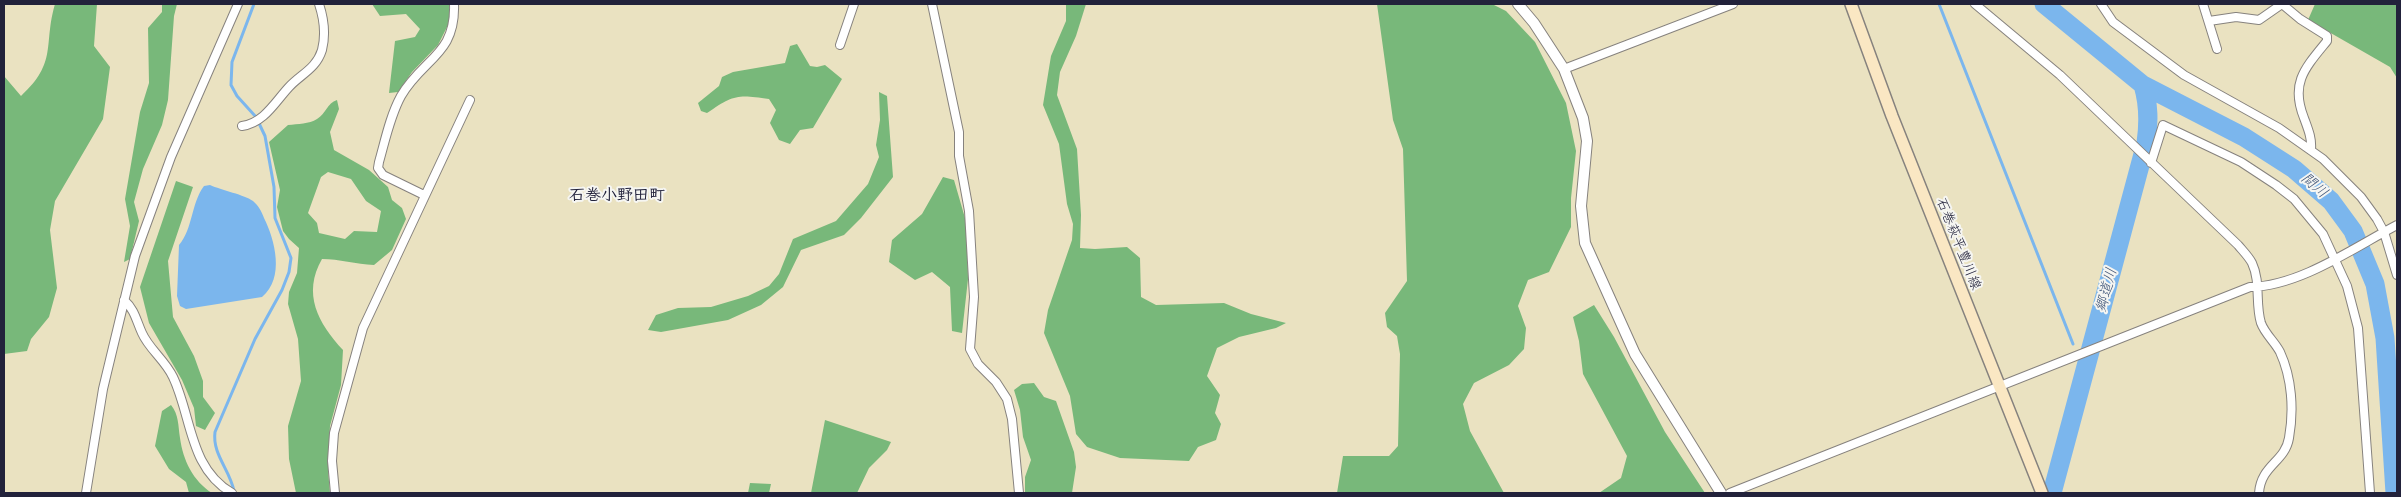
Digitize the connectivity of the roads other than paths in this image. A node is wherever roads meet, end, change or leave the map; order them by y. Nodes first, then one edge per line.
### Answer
1 (238, 4) edge
2 (319, 4) edge
3 (454, 4) edge
4 (854, 4) edge
5 (932, 4) edge
6 (1518, 4) edge
7 (1733, 4) edge
8 (1851, 4) edge
9 (1975, 4) edge
10 (2101, 4) edge
11 (2203, 4) edge
12 (2209, 21) junction
13 (840, 45) dead end
14 (2217, 49) dead end
15 (1564, 70) junction
16 (470, 100) dead end
17 (242, 126) dead end
18 (2311, 149) junction
19 (2150, 162) junction
20 (424, 196) junction
21 (2397, 225) edge
22 (2382, 233) junction
23 (2338, 256) junction
24 (2397, 275) edge
25 (2257, 287) junction
26 (124, 300) junction
27 (1999, 386) junction
28 (86, 493) edge
29 (232, 493) edge
30 (335, 493) edge
31 (1019, 493) edge
32 (1721, 493) edge
33 (1730, 493) edge
34 (2042, 493) edge
35 (2259, 493) edge
36 (2370, 493) edge

1 - 26 street
2 - 17 street
3 - 20 street
4 - 13 street
5 - 31 street
6 - 15 street
7 - 15 street
8 - 27 main road, 石巻萩平豊川線
9 - 19 street
10 - 18 street
11 - 12 street
12 - 14 street
12 - 18 street
15 - 32 street
16 - 20 street
18 - 22 street
19 - 23 street
19 - 25 street
20 - 30 street
21 - 22 street
22 - 23 street
22 - 24 street
23 - 25 street
23 - 36 street
25 - 27 street
25 - 35 street
26 - 28 street
26 - 29 street
27 - 33 street
27 - 34 main road, 石巻萩平豊川線

